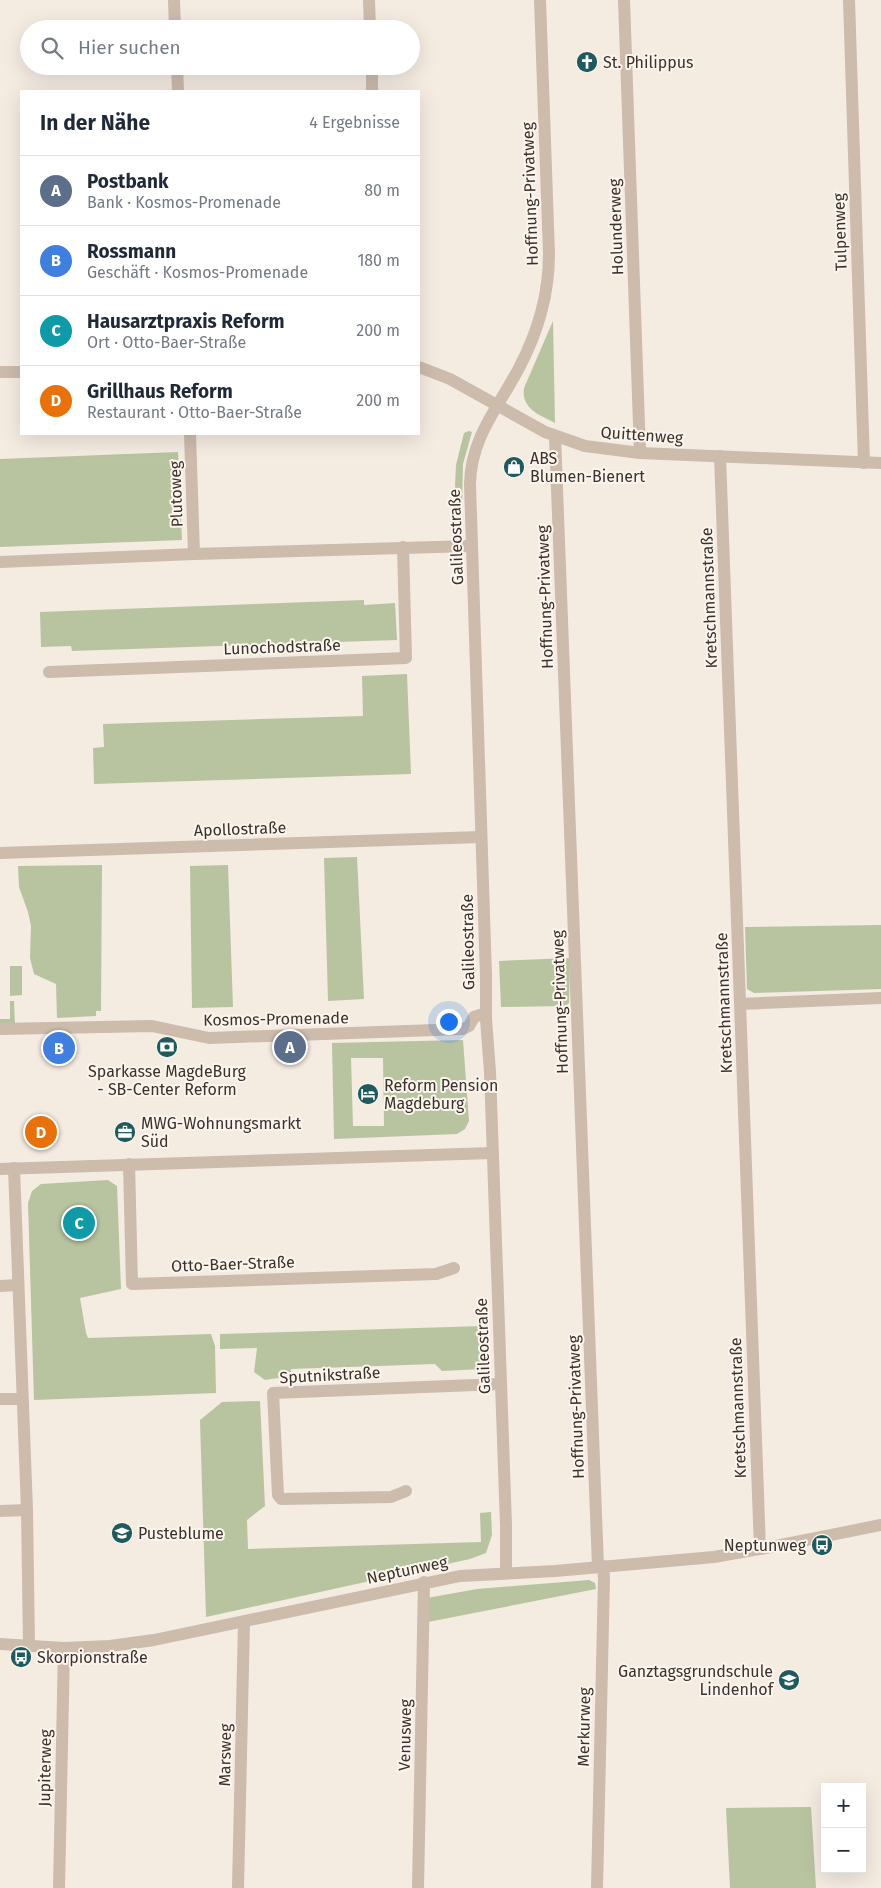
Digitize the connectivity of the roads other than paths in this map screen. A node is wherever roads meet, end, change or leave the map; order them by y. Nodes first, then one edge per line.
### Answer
1 (174, 0) edge
2 (369, 0) edge
3 (540, 0) edge
4 (624, 0) edge
5 (849, 0) edge
6 (175, 20) edge
7 (370, 20) edge
8 (177, 75) edge
9 (372, 75) edge
10 (178, 90) edge
11 (372, 90) edge
12 (420, 367) edge
13 (0, 372) edge
14 (20, 372) edge
15 (497, 405) junction
16 (190, 435) edge
17 (555, 436) junction
18 (640, 453) junction
19 (720, 456) junction
20 (864, 462) junction
21 (881, 463) edge
22 (472, 546) junction
23 (403, 547) junction
24 (194, 554) junction
25 (0, 562) edge
26 (49, 672) dead end
27 (481, 837) junction
28 (0, 853) edge
29 (881, 998) edge
30 (740, 1004) junction
31 (486, 1013) junction
32 (0, 1030) edge
33 (492, 1152) junction
34 (129, 1164) junction
35 (14, 1168) junction
36 (0, 1169) edge
37 (454, 1268) dead end
38 (0, 1286) edge
39 (18, 1286) junction
40 (500, 1384) junction
41 (22, 1399) junction
42 (0, 1400) edge
43 (406, 1491) dead end
44 (27, 1510) junction
45 (0, 1511) edge
46 (881, 1525) edge
47 (760, 1549) junction
48 (601, 1566) junction
49 (506, 1573) junction
50 (424, 1582) junction
51 (244, 1622) junction
52 (0, 1644) edge
53 (30, 1646) junction
54 (64, 1648) junction
55 (59, 1888) edge
56 (238, 1888) edge
57 (418, 1888) edge
58 (597, 1888) edge

1 - 6 street
2 - 7 street
3 - 15 street, Hoffnung-Privatweg
4 - 18 street, Holunderweg
5 - 20 street, Tulpenweg
8 - 10 street
9 - 11 street
12 - 15 street, Quittenweg
13 - 14 street
15 - 17 street, Quittenweg
15 - 22 street, Galileostraße
16 - 24 street, Plutoweg
17 - 18 street, Quittenweg
17 - 48 street, Hoffnung-Privatweg
18 - 19 street, Quittenweg
19 - 20 street, Quittenweg
19 - 30 street, Kretschmannstraße
20 - 21 street, Quittenweg
22 - 23 street
22 - 27 street, Galileostraße
23 - 24 street
23 - 26 street, Lunochodstraße
24 - 25 street
27 - 28 street, Apollostraße
27 - 31 street, Galileostraße
29 - 30 street
30 - 47 street, Kretschmannstraße
31 - 32 street, Kosmos-Promenade
31 - 33 street, Galileostraße
33 - 34 street
33 - 40 street, Galileostraße
34 - 35 street
34 - 37 street, Otto-Baer-Straße
35 - 36 street
35 - 39 street
38 - 39 street
39 - 41 street
40 - 43 street, Sputnikstraße
40 - 49 street, Galileostraße
41 - 42 street
41 - 44 street
44 - 45 street
44 - 53 street
46 - 47 street, Neptunweg
47 - 48 street, Neptunweg
48 - 49 street, Neptunweg
48 - 58 street, Merkurweg
49 - 50 street, Neptunweg
50 - 51 street, Neptunweg
50 - 57 street, Venusweg
51 - 54 street, Neptunweg
51 - 56 street, Marsweg
52 - 53 street, Neptunweg
53 - 54 street, Neptunweg
54 - 55 street, Jupiterweg

